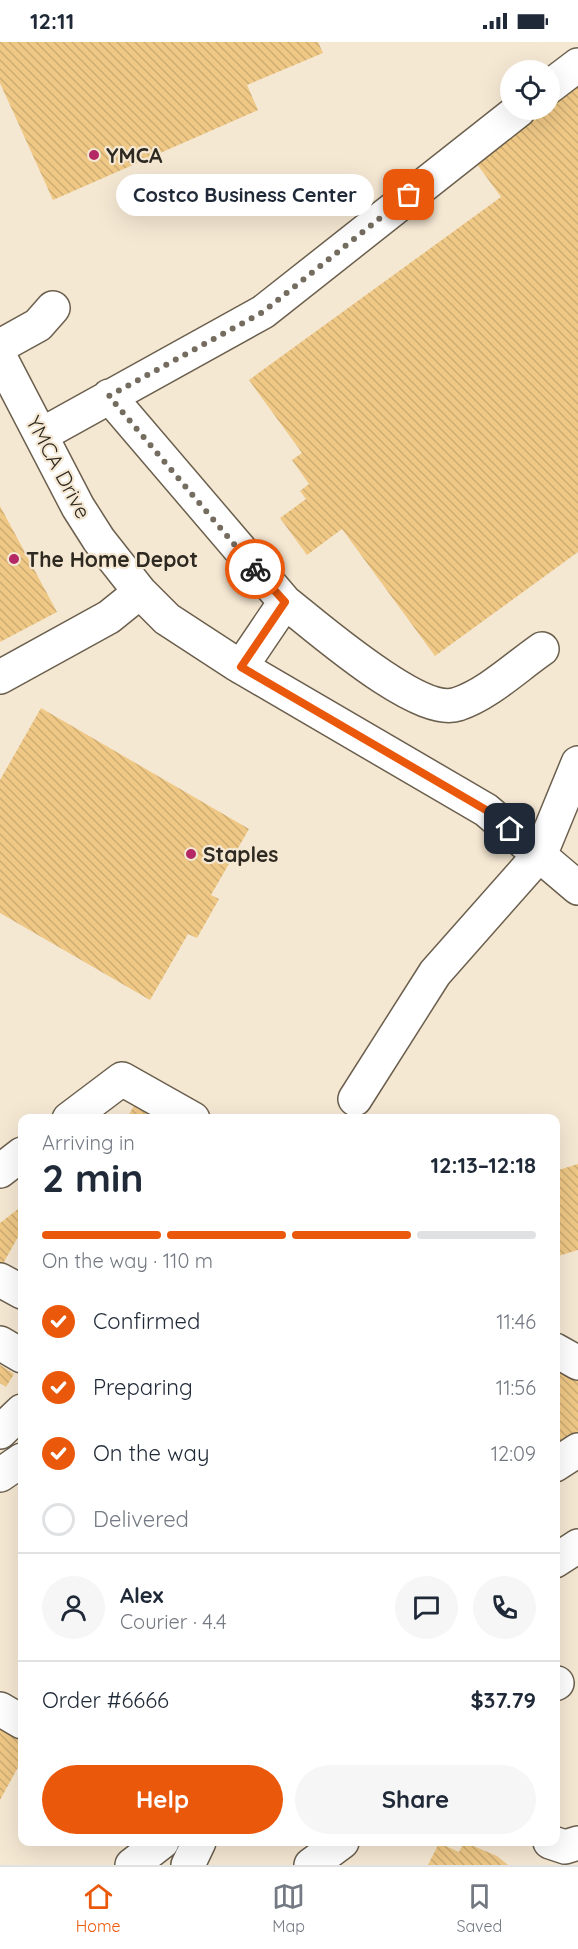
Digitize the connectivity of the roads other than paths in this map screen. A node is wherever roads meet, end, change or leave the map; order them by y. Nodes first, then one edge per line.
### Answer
1 (578, 65) edge
2 (560, 79) edge
3 (506, 120) edge
4 (53, 308) dead end
5 (0, 346) edge
6 (0, 357) edge
7 (109, 396) junction
8 (41, 435) junction
9 (140, 592) junction
10 (285, 602) junction
11 (542, 649) dead end
12 (241, 667) junction
13 (0, 677) edge
14 (578, 763) edge
15 (541, 854) junction
16 (578, 888) edge
17 (355, 1099) dead end
18 (76, 1114) edge
19 (184, 1114) edge
20 (18, 1157) edge
21 (0, 1171) edge
22 (0, 1280) edge
23 (18, 1290) edge
24 (0, 1343) edge
25 (560, 1353) edge
26 (18, 1354) edge
27 (578, 1363) edge
28 (18, 1415) edge
29 (0, 1432) edge
30 (578, 1450) edge
31 (560, 1462) edge
32 (0, 1709) edge
33 (18, 1720) edge
34 (578, 1844) edge
35 (560, 1845) edge
36 (157, 1846) edge
37 (197, 1846) edge
38 (337, 1846) edge
39 (132, 1865) edge
40 (188, 1865) edge
41 (311, 1865) edge

1 - 2 street
3 - 7 street
4 - 5 street
6 - 8 street, YMCA Drive
7 - 8 street
7 - 10 street
8 - 9 street, YMCA Drive
9 - 12 street, YMCA Drive
9 - 13 street
10 - 11 street
10 - 12 street
12 - 15 street, YMCA Drive
14 - 15 street
15 - 16 street, YMCA Drive
15 - 17 street
18 - 19 street
20 - 21 street
22 - 23 street
24 - 26 street
25 - 27 street
28 - 29 street
30 - 31 street
32 - 33 street
34 - 35 street
36 - 39 street
37 - 40 street
38 - 41 street

